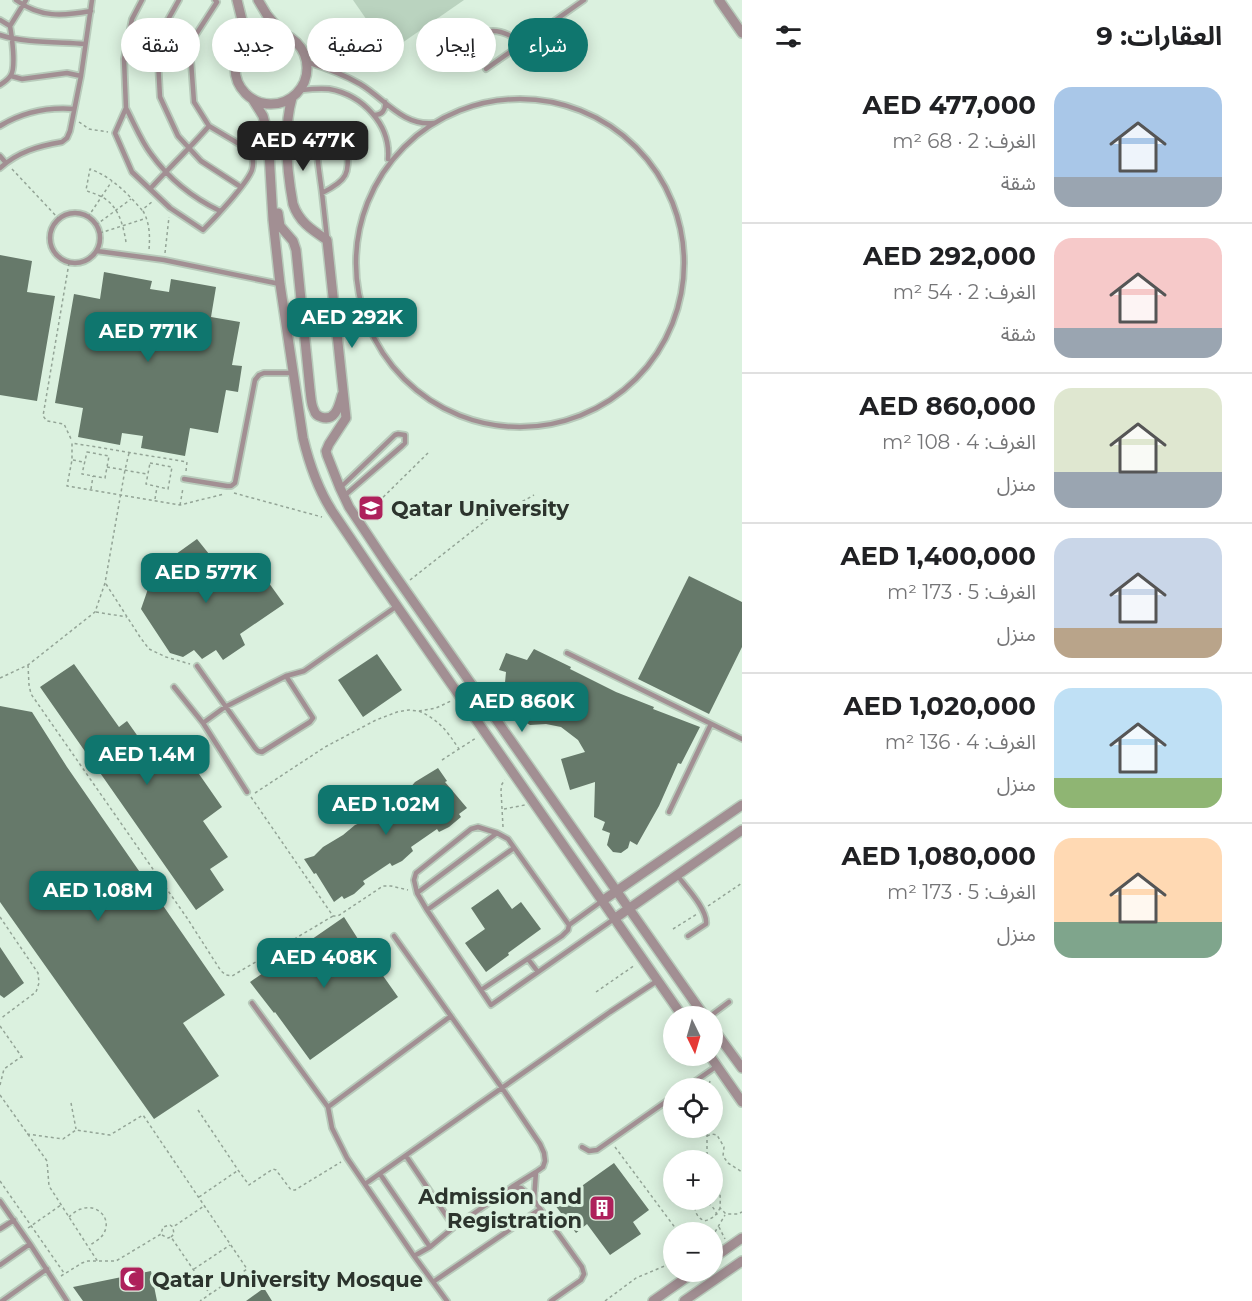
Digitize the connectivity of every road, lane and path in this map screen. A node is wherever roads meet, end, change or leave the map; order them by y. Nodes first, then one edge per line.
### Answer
1 (16, 0) edge
2 (92, 0) edge
3 (142, 0) edge
4 (179, 0) edge
5 (215, 0) edge
6 (237, 0) edge
7 (258, 0) edge
8 (584, 0) edge
9 (719, 0) edge
10 (24, 3) edge
11 (91, 11) junction
12 (133, 18) edge
13 (169, 18) edge
14 (242, 18) edge
15 (270, 18) edge
16 (558, 18) edge
17 (0, 20) edge
18 (10, 26) junction
19 (200, 28) edge
20 (742, 33) edge
21 (0, 35) edge
22 (12, 38) junction
23 (295, 41) edge
24 (85, 44) junction
25 (307, 62) edge
26 (125, 72) edge
27 (159, 72) edge
28 (192, 72) edge
29 (235, 72) edge
30 (307, 72) edge
31 (335, 72) edge
32 (11, 76) junction
33 (81, 76) junction
34 (0, 85) edge
35 (301, 90) junction
36 (292, 98) junction
37 (253, 100) junction
38 (385, 102) junction
39 (126, 108) junction
40 (74, 109) junction
41 (374, 115) junction
42 (72, 117) junction
43 (436, 123) junction
44 (0, 126) edge
45 (209, 126) junction
46 (115, 133) junction
47 (190, 149) junction
48 (0, 156) edge
49 (6, 163) junction
50 (387, 163) junction
51 (0, 168) edge
52 (166, 172) junction
53 (112, 180) junction
54 (241, 187) junction
55 (150, 189) junction
56 (322, 193) junction
57 (271, 194) junction
58 (102, 196) junction
59 (158, 197) junction
60 (132, 198) junction
61 (170, 208) junction
62 (117, 210) junction
63 (142, 210) junction
64 (220, 211) junction
65 (88, 217) junction
66 (58, 218) junction
67 (147, 218) junction
68 (96, 225) junction
69 (123, 226) junction
70 (100, 233) junction
71 (327, 240) junction
72 (126, 243) dead end
73 (97, 251) junction
74 (149, 258) junction
75 (164, 260) junction
76 (69, 263) junction
77 (280, 284) junction
78 (294, 373) junction
79 (343, 392) junction
80 (72, 443) junction
81 (93, 446) junction
82 (429, 452) dead end
83 (130, 453) junction
84 (98, 454) junction
85 (161, 457) junction
86 (72, 460) junction
87 (85, 463) junction
88 (160, 465) junction
89 (107, 467) junction
90 (125, 470) junction
91 (148, 474) junction
92 (93, 476) junction
93 (184, 479) junction
94 (157, 487) junction
95 (90, 490) junction
96 (342, 492) junction
97 (121, 495) junction
98 (534, 495) dead end
99 (154, 500) junction
100 (180, 505) junction
101 (340, 521) junction
102 (358, 521) junction
103 (387, 564) junction
104 (374, 573) junction
105 (105, 584) junction
106 (402, 586) junction
107 (397, 606) junction
108 (95, 612) junction
109 (128, 617) junction
110 (567, 652) dead end
111 (28, 665) junction
112 (197, 666) joint
113 (286, 676) junction
114 (0, 678) edge
115 (174, 687) dead end
116 (460, 696) junction
117 (225, 707) junction
118 (419, 711) junction
119 (203, 723) junction
120 (711, 724) junction
121 (485, 733) junction
122 (742, 739) edge
123 (459, 749) junction
124 (442, 760) dead end
125 (513, 774) junction
126 (249, 794) junction
127 (532, 800) junction
128 (742, 805) edge
129 (503, 808) junction
130 (669, 812) dead end
131 (742, 830) edge
132 (500, 834) junction
133 (514, 848) junction
134 (677, 875) junction
135 (616, 892) junction
136 (417, 893) junction
137 (602, 901) junction
138 (629, 909) junction
139 (427, 910) junction
140 (333, 916) junction
141 (0, 917) edge
142 (614, 919) junction
143 (569, 926) junction
144 (645, 932) junction
145 (394, 936) dead end
146 (688, 936) dead end
147 (630, 942) junction
148 (528, 959) junction
149 (642, 960) junction
150 (538, 972) junction
151 (657, 981) junction
152 (482, 990) junction
153 (596, 992) dead end
154 (694, 1001) junction
155 (729, 1002) dead end
156 (252, 1003) dead end
157 (675, 1006) edge
158 (685, 1006) edge
159 (698, 1006) edge
160 (723, 1006) edge
161 (451, 1016) junction
162 (0, 1019) edge
163 (0, 1026) edge
164 (723, 1042) edge
165 (717, 1066) edge
166 (742, 1068) edge
167 (719, 1069) junction
168 (703, 1078) edge
169 (712, 1078) edge
170 (0, 1085) edge
171 (502, 1088) junction
172 (0, 1095) edge
173 (742, 1102) edge
174 (71, 1103) dead end
175 (663, 1104) edge
176 (328, 1107) junction
177 (198, 1110) dead end
178 (76, 1130) junction
179 (27, 1134) junction
180 (719, 1138) edge
181 (610, 1140) junction
182 (582, 1147) dead end
183 (406, 1156) junction
184 (347, 1158) junction
185 (238, 1170) junction
186 (536, 1172) junction
187 (742, 1172) edge
188 (380, 1174) junction
189 (0, 1181) edge
190 (365, 1184) junction
191 (512, 1187) junction
192 (198, 1198) junction
193 (534, 1200) junction
194 (0, 1201) edge
195 (61, 1205) junction
196 (204, 1206) junction
197 (540, 1209) junction
198 (695, 1210) edge
199 (716, 1210) edge
200 (720, 1210) edge
201 (721, 1210) edge
202 (742, 1212) edge
203 (726, 1214) junction
204 (717, 1215) junction
205 (69, 1216) junction
206 (14, 1220) junction
207 (671, 1222) edge
208 (721, 1222) edge
209 (32, 1226) junction
210 (173, 1227) junction
211 (454, 1227) junction
212 (0, 1229) edge
213 (22, 1232) junction
214 (162, 1234) junction
215 (171, 1237) junction
216 (742, 1238) edge
217 (30, 1244) junction
218 (230, 1244) junction
219 (88, 1246) junction
220 (430, 1247) junction
221 (723, 1251) edge
222 (414, 1256) junction
223 (742, 1260) edge
224 (98, 1262) junction
225 (0, 1265) edge
226 (663, 1267) edge
227 (47, 1269) junction
228 (194, 1269) junction
229 (65, 1273) junction
230 (55, 1280) junction
231 (433, 1282) junction
232 (680, 1282) edge
233 (210, 1294) junction
234 (66, 1299) edge
235 (2, 1301) edge
236 (58, 1301) edge
237 (200, 1301) edge
238 (447, 1301) edge
239 (551, 1301) edge
240 (605, 1301) edge
241 (653, 1301) edge
242 (684, 1301) edge

1 - 10 lane
2 - 11 lane
3 - 12 lane
4 - 13 lane
5 - 19 lane
6 - 14 street
7 - 15 street
8 - 16 lane
9 - 20 street
10 - 11 lane
10 - 18 lane
11 - 24 lane
17 - 18 lane
18 - 22 lane
21 - 22 lane
22 - 24 lane
22 - 32 lane
23 - 25 street
24 - 33 lane
26 - 39 lane
27 - 47 lane
28 - 45 lane
29 - 37 street
30 - 35 street
31 - 38 lane
32 - 33 lane
32 - 34 lane
33 - 40 lane
35 - 36 street
35 - 41 lane
36 - 37 street
36 - 71 street
37 - 57 street
38 - 41 lane
38 - 43 lane
39 - 46 lane
39 - 52 lane
40 - 42 lane
40 - 44 lane
41 - 50 lane
42 - 46 path
42 - 49 lane
43 - 50 lane
43 - 50 lane
45 - 47 lane
45 - 54 lane
46 - 55 lane
47 - 52 lane
47 - 54 lane
48 - 49 lane
49 - 51 lane
49 - 66 path
52 - 55 lane
52 - 64 lane
53 - 58 path
53 - 58 path
53 - 60 path
54 - 64 lane
55 - 59 lane
56 - 56 lane
56 - 71 lane
57 - 77 street
57 - 79 street
58 - 62 path
58 - 65 path
59 - 61 lane
59 - 63 path
60 - 62 path
60 - 63 path
61 - 64 lane
61 - 75 path
62 - 68 path
62 - 69 path
63 - 67 path
65 - 66 lane
65 - 68 lane
66 - 76 lane
67 - 69 path
67 - 74 path
68 - 70 lane
69 - 70 path
69 - 72 path
70 - 73 lane
71 - 79 street
73 - 74 lane
73 - 76 lane
74 - 75 lane
75 - 77 lane
76 - 80 path
77 - 78 street
78 - 93 lane
78 - 101 street
79 - 96 street
80 - 81 path
80 - 86 path
81 - 83 path
81 - 84 path
82 - 102 path
83 - 85 path
83 - 90 path
84 - 87 path
84 - 89 path
85 - 88 path
85 - 93 path
86 - 87 path
86 - 95 path
87 - 92 path
88 - 91 path
88 - 94 path
89 - 90 path
89 - 92 path
90 - 91 path
90 - 97 path
91 - 94 path
92 - 95 path
93 - 100 path
94 - 99 path
95 - 97 path
96 - 96 lane
96 - 102 street
97 - 99 path
97 - 105 path
98 - 106 path
99 - 100 path
100 - 101 path
101 - 104 street
102 - 103 street
103 - 104 street
103 - 106 street
104 - 107 street
105 - 108 path
105 - 109 path
106 - 135 street
107 - 113 lane
107 - 116 street
108 - 109 path
108 - 111 path
109 - 112 path
110 - 120 lane
111 - 114 path
111 - 140 path
112 - 117 lane
113 - 117 lane
113 - 117 lane
115 - 119 lane
116 - 118 path
116 - 121 street
117 - 119 lane
118 - 123 path
118 - 126 path
119 - 126 lane
120 - 122 lane
120 - 130 lane
121 - 123 path
121 - 125 street
123 - 124 path
125 - 127 street
125 - 129 path
126 - 140 path
127 - 129 path
127 - 137 street
128 - 135 street
129 - 132 path
131 - 134 street
132 - 133 lane
132 - 136 lane
132 - 136 lane
133 - 139 lane
133 - 143 lane
134 - 138 street
134 - 146 lane
135 - 137 street
135 - 138 street
136 - 139 lane
136 - 140 path
137 - 142 street
137 - 143 lane
138 - 142 street
138 - 144 street
139 - 152 lane
141 - 162 path
142 - 147 street
142 - 150 lane
143 - 148 lane
144 - 147 street
144 - 154 street
145 - 161 lane
147 - 149 street
148 - 150 lane
148 - 152 lane
149 - 151 street
149 - 153 path
150 - 152 lane
151 - 157 street
151 - 171 lane
154 - 158 street
154 - 159 street
155 - 160 lane
156 - 176 lane
161 - 171 lane
161 - 176 lane
163 - 170 path
164 - 166 street
165 - 167 street
167 - 168 lane
167 - 169 path
167 - 173 street
171 - 183 lane
171 - 186 lane
172 - 179 path
174 - 178 path
175 - 181 lane
176 - 184 lane
177 - 185 path
178 - 179 path
178 - 192 path
179 - 195 path
180 - 187 path
181 - 182 lane
181 - 207 path
183 - 188 lane
183 - 211 lane
184 - 185 path
184 - 190 lane
185 - 192 path
186 - 191 lane
186 - 193 lane
188 - 190 lane
188 - 220 lane
189 - 209 path
190 - 222 lane
191 - 193 lane
191 - 211 lane
192 - 196 path
193 - 197 lane
194 - 206 lane
195 - 205 path
195 - 209 path
196 - 210 path
196 - 218 path
197 - 231 lane
197 - 239 lane
198 - 204 path
199 - 204 path
200 - 204 path
201 - 203 path
202 - 203 path
203 - 208 path
205 - 219 path
205 - 219 path
206 - 212 lane
206 - 213 lane
209 - 213 path
209 - 229 path
210 - 214 path
210 - 215 path
211 - 220 lane
213 - 217 lane
214 - 215 path
214 - 224 path
215 - 228 path
216 - 221 street
217 - 225 lane
217 - 227 lane
218 - 228 path
218 - 233 path
219 - 224 path
220 - 222 lane
222 - 231 lane
223 - 242 street
224 - 229 path
226 - 240 path
227 - 230 lane
227 - 235 lane
228 - 233 path
229 - 230 path
230 - 234 lane
231 - 238 lane
232 - 241 street
233 - 237 path
234 - 236 lane

